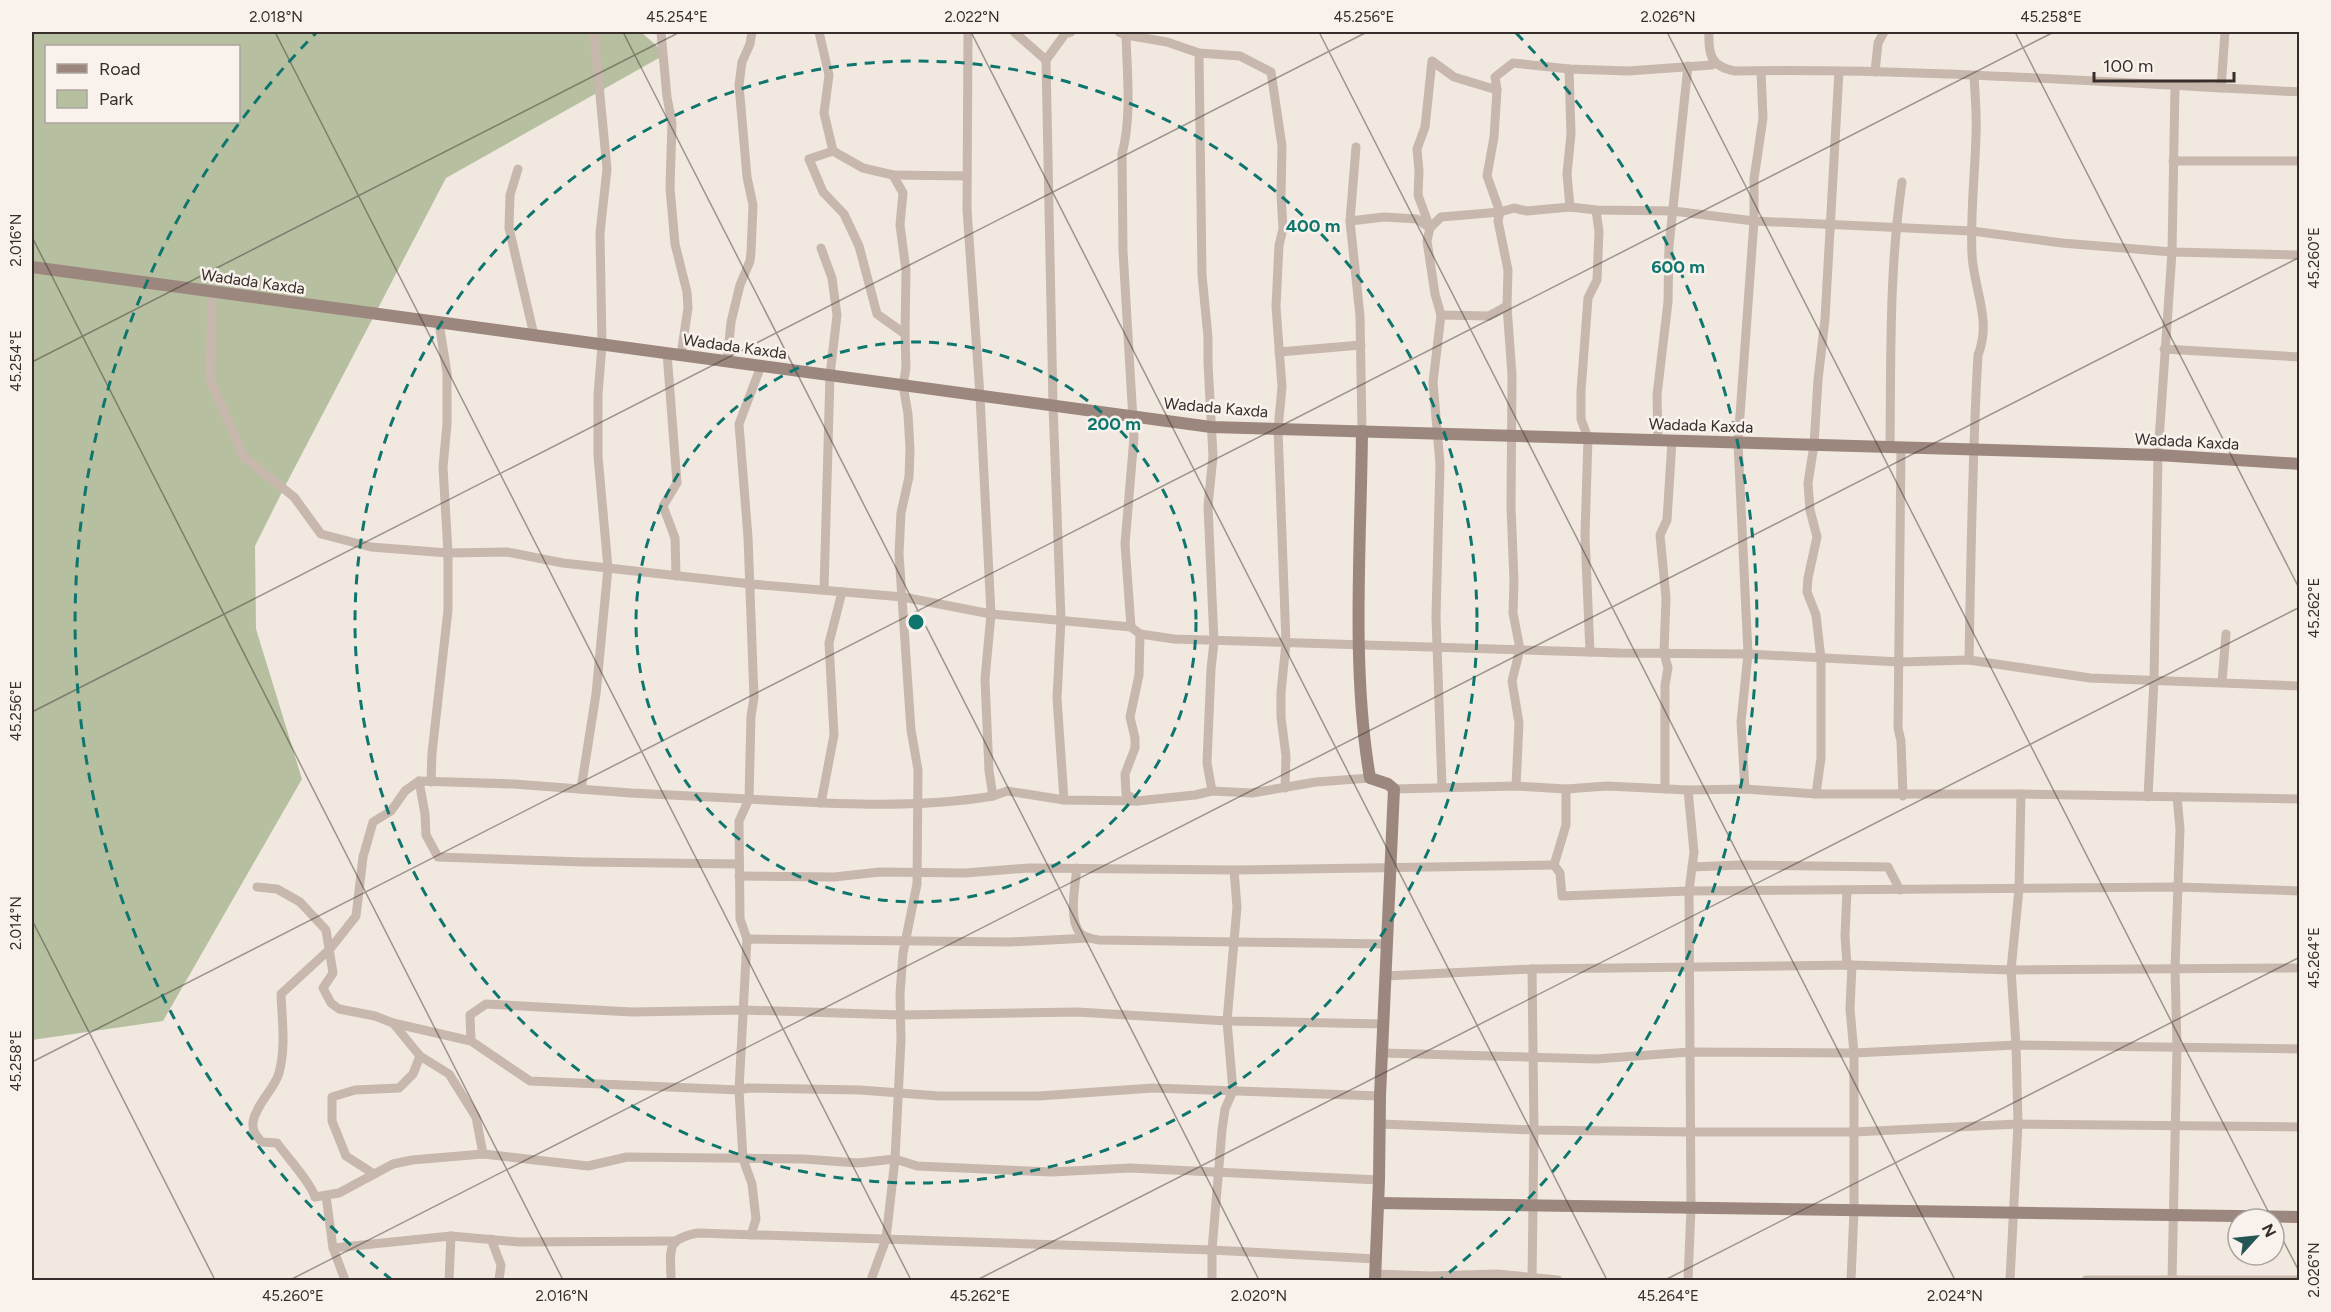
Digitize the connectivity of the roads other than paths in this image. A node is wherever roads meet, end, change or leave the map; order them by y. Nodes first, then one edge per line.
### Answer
1 (594, 32) edge
2 (662, 32) edge
3 (752, 32) edge
4 (968, 32) edge
5 (1014, 32) edge
6 (1071, 32) edge
7 (1709, 32) edge
8 (1884, 32) edge
9 (2225, 32) edge
10 (1122, 33) edge
11 (820, 34) edge
12 (1200, 53) junction
13 (1046, 60) junction
14 (1713, 60) junction
15 (1688, 66) junction
16 (1569, 69) junction
17 (1761, 71) junction
18 (1839, 71) junction
19 (1875, 72) junction
20 (1974, 75) junction
21 (2175, 86) junction
22 (2221, 88) junction
23 (1497, 90) junction
24 (2300, 92) edge
25 (1356, 147) dead end
26 (833, 150) junction
27 (2174, 161) junction
28 (2300, 161) edge
29 (519, 169) dead end
30 (893, 175) junction
31 (967, 176) junction
32 (1902, 182) dead end
33 (1570, 207) junction
34 (1596, 210) junction
35 (1673, 211) junction
36 (1500, 212) junction
37 (1350, 221) junction
38 (1754, 221) junction
39 (1832, 225) junction
40 (1430, 228) junction
41 (1896, 228) junction
42 (1972, 231) junction
43 (821, 248) dead end
44 (2172, 252) junction
45 (2300, 255) edge
46 (32, 267) edge
47 (212, 292) junction
48 (1506, 306) junction
49 (1440, 315) junction
50 (439, 323) junction
51 (905, 334) junction
52 (534, 335) junction
53 (602, 345) junction
54 (1360, 345) junction
55 (2164, 349) junction
56 (1280, 352) junction
57 (667, 353) junction
58 (681, 355) junction
59 (2300, 357) edge
60 (727, 362) junction
61 (761, 366) junction
62 (830, 375) junction
63 (903, 385) junction
64 (981, 396) junction
65 (1053, 405) junction
66 (1132, 416) junction
67 (1211, 426) junction
68 (1278, 429) junction
69 (1362, 431) junction
70 (1436, 434) junction
71 (1511, 436) junction
72 (1588, 438) junction
73 (1658, 440) junction
74 (1672, 441) junction
75 (1738, 443) junction
76 (1814, 445) junction
77 (1896, 448) junction
78 (1973, 450) junction
79 (2158, 456) junction
80 (2300, 464) edge
81 (448, 553) junction
82 (608, 568) junction
83 (676, 576) junction
84 (751, 584) junction
85 (825, 590) junction
86 (842, 592) junction
87 (903, 597) junction
88 (991, 614) junction
89 (1061, 620) junction
90 (1131, 627) junction
91 (1140, 634) junction
92 (2226, 634) dead end
93 (1214, 642) junction
94 (1286, 643) junction
95 (1359, 644) junction
96 (1437, 647) junction
97 (1520, 649) junction
98 (1590, 652) junction
99 (1664, 653) junction
100 (1748, 654) junction
101 (1821, 659) junction
102 (1969, 660) junction
103 (1900, 662) junction
104 (2154, 680) junction
105 (2222, 682) junction
106 (2300, 686) edge
107 (1370, 778) junction
108 (419, 782) junction
109 (431, 782) junction
110 (1516, 786) junction
111 (1442, 787) junction
112 (1286, 788) junction
113 (581, 789) junction
114 (1394, 789) junction
115 (1566, 789) junction
116 (1665, 789) junction
117 (1745, 789) junction
118 (1688, 790) junction
119 (1212, 791) junction
120 (1816, 794) junction
121 (2021, 794) junction
122 (993, 795) junction
123 (1903, 796) junction
124 (2148, 797) junction
125 (2177, 797) junction
126 (749, 799) junction
127 (1064, 800) junction
128 (2300, 800) edge
129 (1137, 801) junction
130 (920, 802) junction
131 (821, 803) junction
132 (739, 864) junction
133 (1554, 865) junction
134 (1391, 866) junction
135 (1692, 867) junction
136 (1077, 868) junction
137 (1234, 870) junction
138 (918, 872) junction
139 (739, 876) junction
140 (257, 887) dead end
141 (2178, 887) junction
142 (2019, 889) junction
143 (1847, 890) junction
144 (1900, 890) junction
145 (1689, 891) junction
146 (2300, 891) edge
147 (1089, 938) junction
148 (747, 939) junction
149 (1236, 940) junction
150 (905, 942) junction
151 (1387, 944) junction
152 (330, 949) junction
153 (1850, 965) junction
154 (1688, 968) junction
155 (2300, 968) edge
156 (1532, 969) junction
157 (2175, 969) junction
158 (2011, 970) junction
159 (1385, 976) junction
160 (743, 1011) junction
161 (901, 1015) junction
162 (1227, 1021) junction
163 (393, 1023) junction
164 (1384, 1024) junction
165 (471, 1041) junction
166 (2016, 1045) junction
167 (2177, 1047) junction
168 (2300, 1049) edge
169 (1689, 1052) junction
170 (1383, 1053) junction
171 (1854, 1053) junction
172 (420, 1056) junction
173 (1533, 1057) junction
174 (739, 1090) junction
175 (1233, 1091) junction
176 (898, 1092) junction
177 (1380, 1096) junction
178 (1381, 1124) junction
179 (2018, 1124) junction
180 (2175, 1125) junction
181 (2300, 1127) edge
182 (1534, 1130) junction
183 (1854, 1131) junction
184 (1690, 1132) junction
185 (483, 1154) junction
186 (743, 1159) junction
187 (895, 1159) junction
188 (1219, 1172) junction
189 (374, 1174) junction
190 (1379, 1180) junction
191 (326, 1196) junction
192 (1378, 1203) junction
193 (1534, 1206) junction
194 (1690, 1208) junction
195 (1854, 1210) junction
196 (2013, 1213) junction
197 (2173, 1215) junction
198 (2300, 1217) edge
199 (751, 1235) junction
200 (451, 1236) junction
201 (491, 1239) junction
202 (886, 1239) junction
203 (674, 1242) junction
204 (333, 1248) junction
205 (1212, 1250) junction
206 (1376, 1259) junction
207 (1375, 1277) edge
208 (1532, 1280) edge
209 (2172, 1280) edge
210 (2300, 1280) edge
211 (345, 1281) edge
212 (449, 1281) edge
213 (499, 1281) edge
214 (671, 1281) edge
215 (871, 1281) edge
216 (1212, 1281) edge
217 (1558, 1281) edge
218 (1688, 1281) edge
219 (1851, 1281) edge
220 (2010, 1281) edge
221 (2086, 1281) edge

1 - 53 street
2 - 58 street
3 - 60 street
4 - 31 street
5 - 13 street
6 - 13 street
7 - 14 street
8 - 19 street
9 - 22 street
10 - 12 street
10 - 66 street
11 - 26 street
12 - 56 street
12 - 67 street
13 - 65 street
14 - 15 street
14 - 17 street
15 - 16 street
15 - 35 street
16 - 23 street
16 - 33 street
17 - 18 street
17 - 38 street
18 - 19 street
18 - 39 street
19 - 20 street
20 - 21 street
20 - 42 street
21 - 22 street
21 - 27 street
22 - 24 street
23 - 36 street
23 - 40 street
25 - 37 street
26 - 30 street
26 - 51 street
27 - 28 street
27 - 44 street
29 - 52 street
30 - 31 street
30 - 51 street
31 - 64 street
32 - 41 street
33 - 34 street
33 - 36 street
34 - 35 street
34 - 72 street
35 - 38 street
35 - 73 street
36 - 40 street
36 - 48 street
37 - 40 street
37 - 54 street
38 - 39 street
38 - 75 street
39 - 41 street
39 - 76 street
40 - 49 street
41 - 42 street
41 - 77 street
42 - 44 street
42 - 78 street
43 - 62 street
44 - 45 street
44 - 55 street
46 - 47 street, Wadada Kaxda
47 - 50 street, Wadada Kaxda
47 - 81 street
48 - 49 street
48 - 71 street
49 - 70 street
50 - 52 street, Wadada Kaxda
50 - 81 street
51 - 63 street
52 - 53 street, Wadada Kaxda
53 - 57 street, Wadada Kaxda
53 - 82 street
54 - 56 street
54 - 69 street
55 - 59 street
55 - 79 street
56 - 68 street
57 - 58 street, Wadada Kaxda
57 - 83 street
58 - 60 street, Wadada Kaxda
60 - 61 street, Wadada Kaxda
61 - 62 street, Wadada Kaxda
61 - 84 street
62 - 63 street, Wadada Kaxda
62 - 85 street
63 - 64 street, Wadada Kaxda
63 - 87 street
64 - 65 street, Wadada Kaxda
64 - 88 street
65 - 66 street, Wadada Kaxda
65 - 89 street
66 - 67 street, Wadada Kaxda
66 - 90 street
67 - 68 street, Wadada Kaxda
67 - 93 street
68 - 69 street, Wadada Kaxda
68 - 94 street
69 - 70 street, Wadada Kaxda
69 - 95 street
70 - 71 street, Wadada Kaxda
70 - 96 street
71 - 72 street, Wadada Kaxda
71 - 97 street
72 - 73 street, Wadada Kaxda
72 - 98 street
73 - 74 street, Wadada Kaxda
74 - 75 street, Wadada Kaxda
74 - 99 street
75 - 76 street, Wadada Kaxda
75 - 100 street
76 - 77 street, Wadada Kaxda
76 - 101 street
77 - 78 street, Wadada Kaxda
77 - 103 street
78 - 79 street, Wadada Kaxda
78 - 102 street
79 - 80 street, Wadada Kaxda
79 - 104 street
81 - 82 street
81 - 109 street
82 - 83 street
82 - 113 street
83 - 84 street
84 - 85 street
84 - 126 street
85 - 86 street
86 - 87 street
86 - 131 street
87 - 88 street
87 - 130 street
88 - 89 street
88 - 122 street
89 - 90 street
89 - 127 street
90 - 91 street
91 - 93 street
91 - 129 street
92 - 105 street
93 - 94 street
93 - 119 street
94 - 95 street
94 - 112 street
95 - 96 street
95 - 107 street
96 - 97 street
96 - 111 street
97 - 98 street
97 - 110 street
98 - 99 street
99 - 100 street
99 - 116 street
100 - 101 street
100 - 117 street
101 - 103 street
101 - 120 street
102 - 103 street
102 - 104 street
103 - 123 street
104 - 105 street
104 - 124 street
105 - 106 street
107 - 112 street
107 - 114 street
108 - 109 street
108 - 132 street
108 - 152 street
109 - 113 street
110 - 111 street
110 - 115 street
111 - 114 street
112 - 119 street
113 - 126 street
114 - 134 street
115 - 116 street
115 - 133 street
116 - 118 street
117 - 118 street
117 - 120 street
118 - 135 street
119 - 129 street
120 - 123 street
121 - 123 street
121 - 124 street
121 - 142 street
122 - 127 street
122 - 130 street
124 - 125 street
125 - 128 street
125 - 141 street
126 - 131 street
126 - 132 street
127 - 129 street
130 - 131 street
130 - 138 street
132 - 139 street
133 - 134 street
133 - 145 street
134 - 137 street
134 - 151 street
135 - 144 street
135 - 145 street
136 - 137 street
136 - 138 street
136 - 147 street
137 - 149 street
138 - 139 street
138 - 150 street
139 - 148 street
140 - 152 street
141 - 142 street
141 - 146 street
141 - 157 street
142 - 144 street
142 - 158 street
143 - 144 street
143 - 145 street
143 - 153 street
145 - 154 street
147 - 149 street
147 - 150 street
148 - 150 street
148 - 160 street
149 - 151 street
149 - 162 street
150 - 161 street
151 - 159 street
152 - 163 street
152 - 191 street
153 - 154 street
153 - 158 street
153 - 171 street
154 - 156 street
154 - 169 street
155 - 157 street
156 - 159 street
156 - 173 street
157 - 158 street
157 - 167 street
158 - 166 street
159 - 164 street
160 - 161 street
160 - 165 street
160 - 174 street
161 - 162 street
161 - 176 street
162 - 164 street
162 - 175 street
163 - 165 street
163 - 172 street
164 - 170 street
165 - 174 street
166 - 167 street
166 - 171 street
166 - 179 street
167 - 168 street
167 - 180 street
169 - 171 street
169 - 173 street
169 - 184 street
170 - 173 street
170 - 177 street
171 - 183 street
172 - 185 street
172 - 189 street
173 - 182 street
174 - 176 street
174 - 186 street
175 - 176 street
175 - 177 street
175 - 188 street
176 - 187 street
177 - 178 street
178 - 182 street
178 - 190 street
179 - 180 street
179 - 183 street
179 - 196 street
180 - 181 street
180 - 197 street
182 - 184 street
182 - 193 street
183 - 184 street
183 - 195 street
184 - 194 street
185 - 186 street
185 - 189 street
186 - 187 street
186 - 199 street
187 - 188 street
187 - 202 street
188 - 190 street
188 - 205 street
189 - 191 street
190 - 192 street
191 - 204 street
192 - 193 street
192 - 206 street
193 - 194 street
193 - 208 street
194 - 195 street
194 - 218 street
195 - 196 street
195 - 219 street
196 - 197 street
196 - 220 street
197 - 198 street
197 - 209 street
199 - 202 street
199 - 203 street
200 - 201 street
200 - 204 street
200 - 212 street
201 - 203 street
201 - 213 street
202 - 205 street
202 - 215 street
203 - 214 street
204 - 211 street
205 - 206 street
205 - 216 street
206 - 207 street
207 - 208 street
208 - 217 street
209 - 210 street
209 - 221 street

